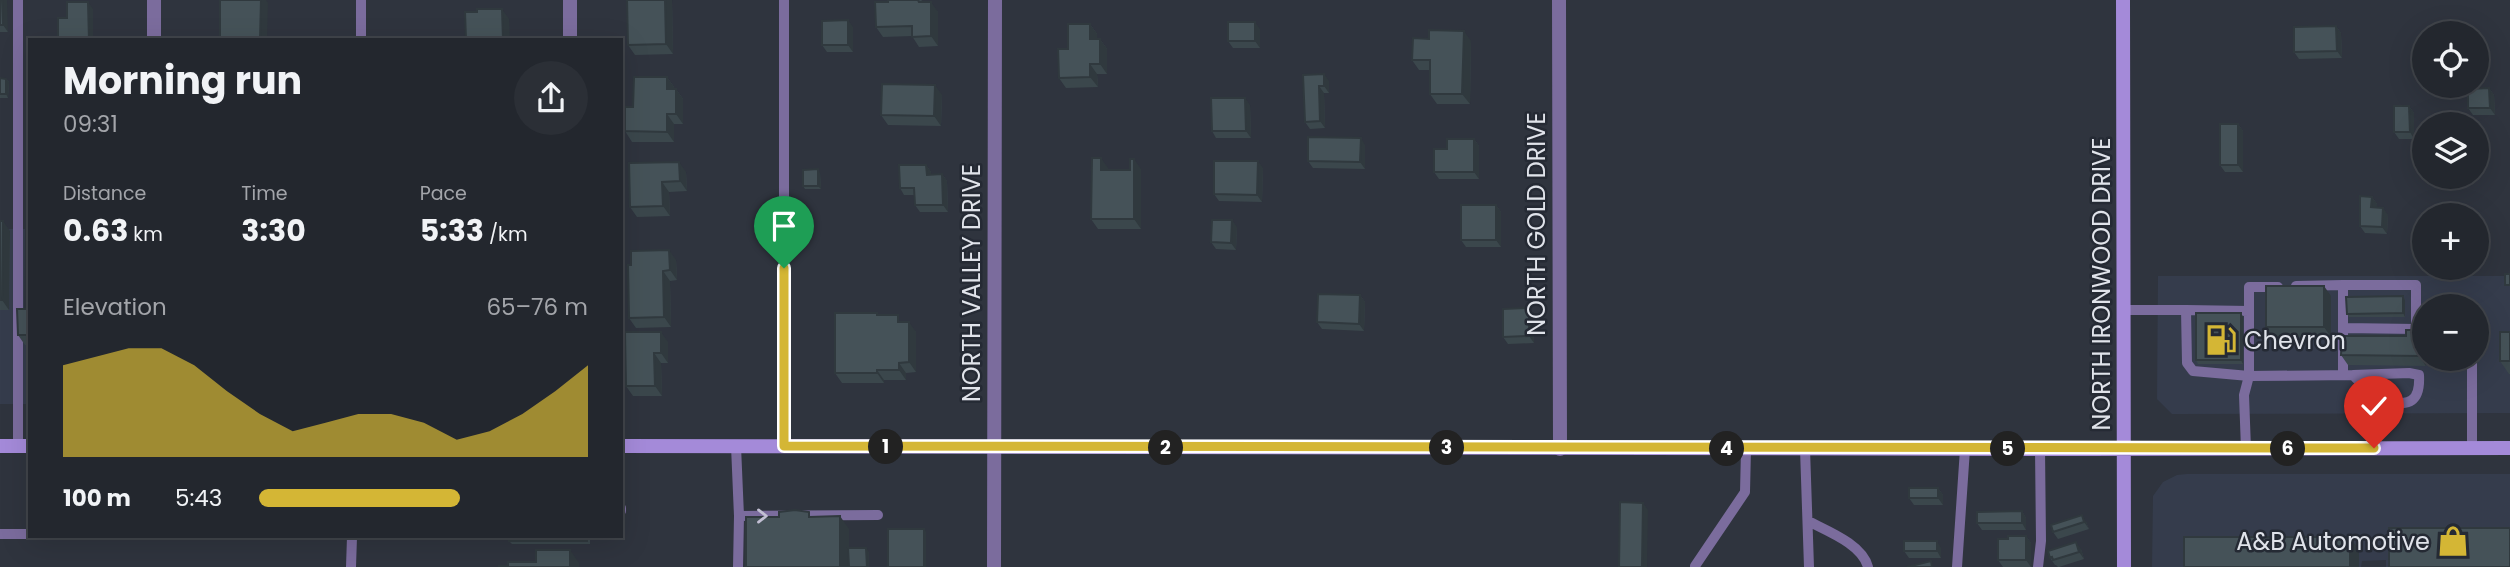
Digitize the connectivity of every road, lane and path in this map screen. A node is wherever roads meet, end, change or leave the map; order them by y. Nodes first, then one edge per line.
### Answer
1 (18, 0) edge
2 (154, 0) edge
3 (361, 0) edge
4 (570, 0) edge
5 (784, 0) edge
6 (995, 0) edge
7 (1559, 0) edge
8 (2123, 0) edge
9 (154, 38) edge
10 (361, 38) edge
11 (570, 38) edge
12 (2343, 285) junction
13 (2123, 310) junction
14 (2186, 310) junction
15 (2249, 311) junction
16 (2344, 328) junction
17 (2472, 371) edge
18 (2348, 375) junction
19 (2249, 376) junction
20 (2373, 404) junction
21 (0, 446) edge
22 (24, 446) edge
23 (623, 446) edge
24 (736, 446) junction
25 (784, 446) junction
26 (993, 448) junction
27 (2374, 448) junction
28 (2472, 448) junction
29 (2510, 448) edge
30 (1560, 449) junction
31 (1746, 449) junction
32 (1805, 449) junction
33 (1965, 449) junction
34 (2040, 449) junction
35 (2123, 449) junction
36 (2246, 449) junction
37 (878, 515) dead end
38 (739, 516) junction
39 (1808, 521) junction
40 (0, 534) edge
41 (28, 534) edge
42 (352, 538) edge
43 (1695, 566) edge
44 (351, 567) edge
45 (738, 567) edge
46 (993, 567) edge
47 (1809, 567) edge
48 (1868, 567) edge
49 (1957, 567) edge
50 (2038, 567) edge
51 (2124, 567) edge

1 - 22 lane
2 - 9 street
3 - 10 lane
4 - 11 street
5 - 25 lane
6 - 26 street, NORTH VALLEY DRIVE
7 - 30 street, NORTH GOLD DRIVE
8 - 13 main road, NORTH IRONWOOD DRIVE
12 - 15 lane
12 - 16 lane
12 - 16 lane
13 - 14 lane
13 - 35 main road, NORTH IRONWOOD DRIVE
14 - 15 lane
14 - 19 lane
15 - 19 lane
16 - 18 lane
17 - 28 lane
18 - 19 lane
18 - 20 lane
18 - 20 lane
19 - 36 lane
20 - 27 lane
21 - 22 main road
23 - 24 main road
24 - 25 main road
24 - 38 lane
25 - 26 main road
26 - 30 main road
26 - 46 street, NORTH VALLEY DRIVE
27 - 28 main road
27 - 36 main road
28 - 29 main road
30 - 31 main road
31 - 32 main road
31 - 43 lane
32 - 33 main road
32 - 39 lane
33 - 34 main road
33 - 49 lane
34 - 35 main road
34 - 50 lane
35 - 36 main road
35 - 51 main road, NORTH IRONWOOD DRIVE
38 -> 37 lane
38 - 45 lane
39 - 47 lane
39 - 48 lane
40 - 41 lane
42 - 44 lane

